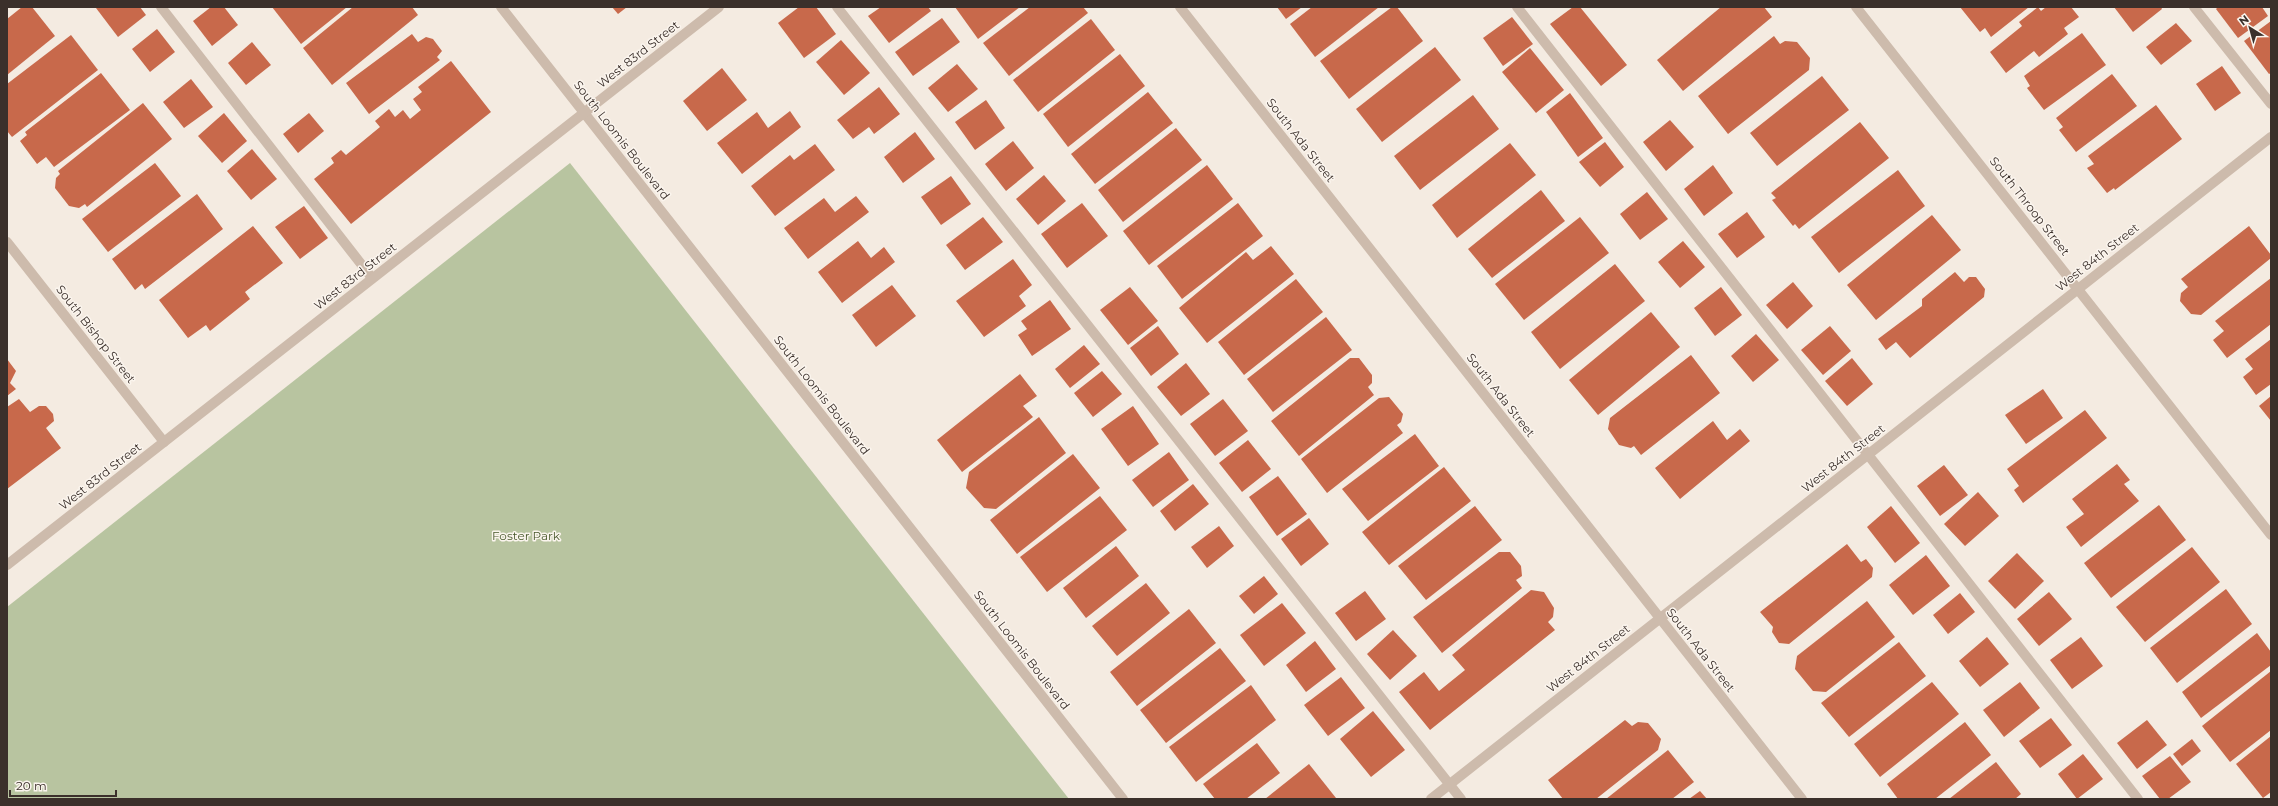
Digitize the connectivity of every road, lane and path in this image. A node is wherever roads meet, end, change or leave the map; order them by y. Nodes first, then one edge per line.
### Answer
1 (161, 7) edge
2 (501, 7) edge
3 (719, 7) edge
4 (837, 7) edge
5 (1180, 7) edge
6 (1517, 7) edge
7 (1856, 7) edge
8 (2194, 7) edge
9 (2271, 104) edge
10 (584, 112) junction
11 (2271, 137) edge
12 (7, 242) edge
13 (372, 278) junction
14 (2078, 289) junction
15 (164, 442) junction
16 (1868, 455) junction
17 (2271, 535) edge
18 (7, 565) edge
19 (1660, 618) junction
20 (1449, 784) junction
21 (1123, 799) edge
22 (1431, 799) edge
23 (1460, 799) edge
24 (1802, 799) edge
25 (2138, 799) edge

1 - 13 street
2 - 10 street, South Loomis Boulevard
3 - 10 street, West 83rd Street
4 - 20 street
5 - 19 street, South Ada Street
6 - 16 street
7 - 14 street, South Throop Street
8 - 9 street
10 - 13 street, West 83rd Street
10 - 21 street, South Loomis Boulevard
11 - 14 street, West 84th Street
12 - 15 street, South Bishop Street
13 - 15 street, West 83rd Street
14 - 16 street, West 84th Street
14 - 17 street, South Throop Street
15 - 18 street, West 83rd Street
16 - 19 street, West 84th Street
16 - 25 street
19 - 20 street, West 84th Street
19 - 24 street, South Ada Street
20 - 22 street, West 84th Street
20 - 23 street

